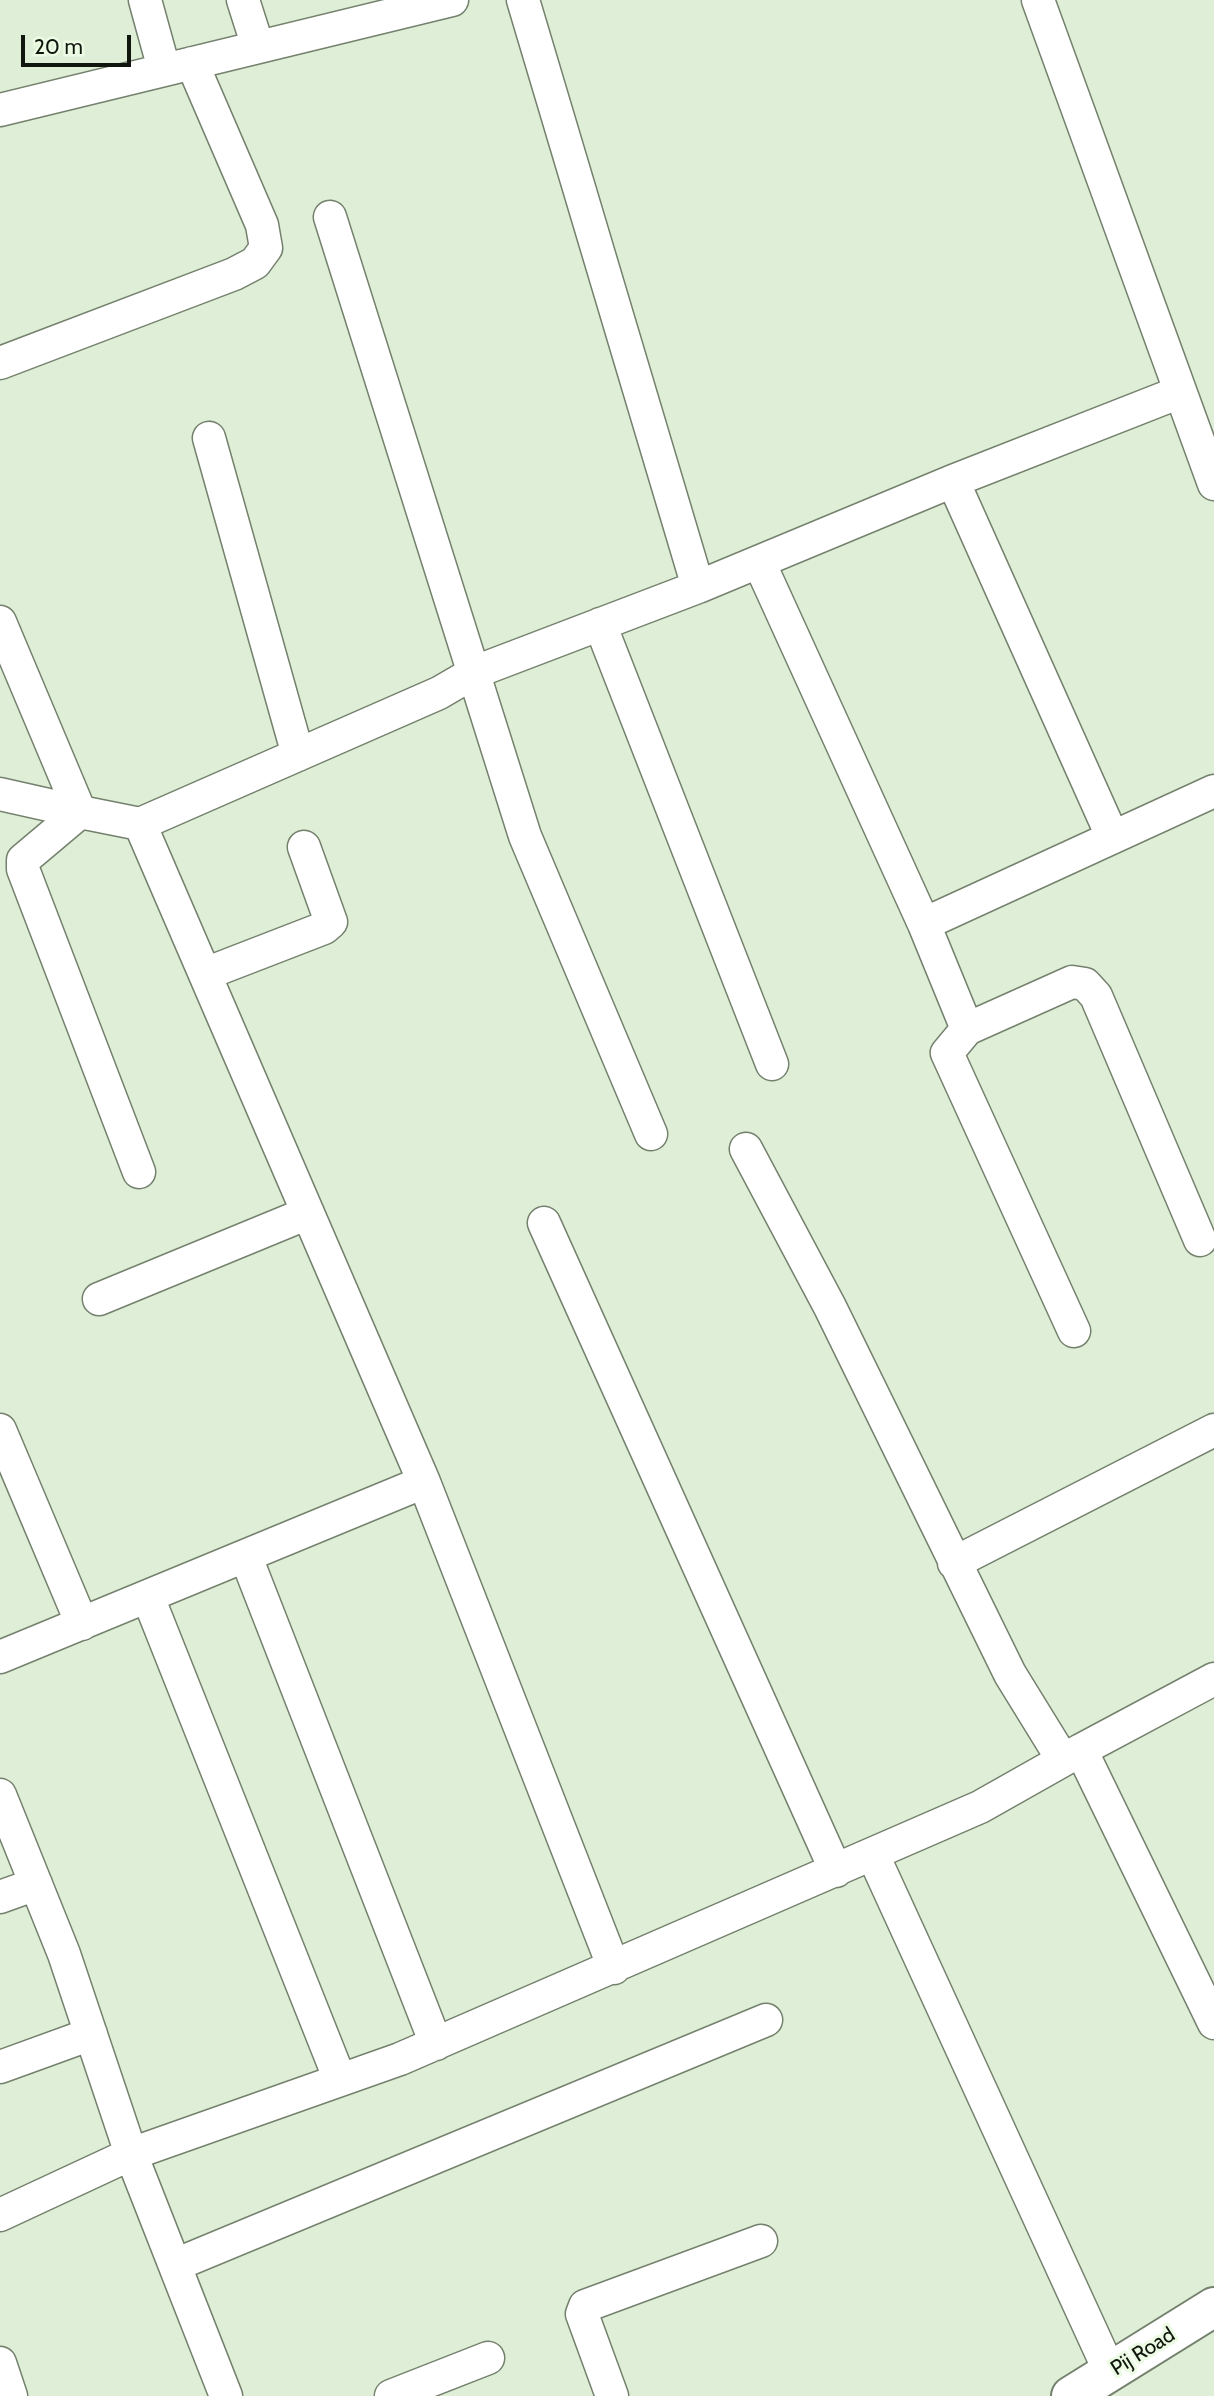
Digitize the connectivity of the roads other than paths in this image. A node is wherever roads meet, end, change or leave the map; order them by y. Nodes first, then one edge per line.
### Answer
1 (145, 0) edge
2 (243, 0) edge
3 (452, 0) edge
4 (523, 0) edge
5 (1038, 0) edge
6 (258, 47) junction
7 (178, 66) junction
8 (0, 110) edge
9 (330, 216) dead end
10 (0, 363) edge
11 (1180, 392) junction
12 (209, 439) dead end
13 (953, 481) junction
14 (1214, 484) edge
15 (759, 562) junction
16 (698, 587) junction
17 (0, 622) edge
18 (600, 624) junction
19 (475, 671) junction
20 (298, 755) junction
21 (1214, 791) edge
22 (0, 794) edge
23 (80, 812) junction
24 (140, 824) junction
25 (1112, 836) junction
26 (304, 847) dead end
27 (924, 924) junction
28 (205, 974) junction
29 (967, 1029) junction
30 (772, 1064) dead end
31 (651, 1134) dead end
32 (746, 1149) dead end
33 (139, 1172) dead end
34 (308, 1213) junction
35 (544, 1223) dead end
36 (1200, 1240) dead end
37 (99, 1299) dead end
38 (1074, 1331) dead end
39 (0, 1430) edge
40 (1214, 1430) edge
41 (425, 1482) junction
42 (246, 1557) junction
43 (954, 1563) junction
44 (148, 1597) junction
45 (82, 1623) junction
46 (0, 1657) edge
47 (1214, 1679) edge
48 (1072, 1755) junction
49 (0, 1795) edge
50 (873, 1855) junction
51 (836, 1871) junction
52 (36, 1884) junction
53 (0, 1897) edge
54 (614, 1968) junction
55 (766, 2020) dead end
56 (1214, 2023) edge
57 (91, 2034) junction
58 (436, 2044) junction
59 (0, 2067) edge
60 (340, 2080) junction
61 (131, 2154) junction
62 (0, 2215) edge
63 (761, 2241) dead end
64 (175, 2265) junction
65 (1214, 2307) edge
66 (488, 2358) dead end
67 (0, 2364) edge
68 (1110, 2372) junction
69 (12, 2396) edge
70 (226, 2396) edge
71 (391, 2396) edge
72 (612, 2396) edge
73 (1071, 2396) edge

1 - 7 street
2 - 6 street
3 - 6 street
4 - 16 street
5 - 11 street
6 - 7 street
7 - 8 street
7 - 10 street
9 - 19 street
11 - 13 street
11 - 14 street
12 - 20 street
13 - 15 street
13 - 25 street
15 - 16 street
15 - 27 street
16 - 18 street
17 - 23 street
18 - 19 street
18 - 30 street
19 - 20 street
19 - 31 street
20 - 24 street
21 - 25 street
22 - 23 street
23 - 24 street
23 - 33 street
24 - 28 street
25 - 27 street
26 - 28 street
27 - 29 street
28 - 34 street
29 - 36 street
29 - 38 street
32 - 43 street
34 - 37 street
34 - 41 street
35 - 51 street
39 - 45 street
40 - 43 street
41 - 42 street
41 - 54 street
42 - 44 street
42 - 58 street
43 - 48 street
44 - 45 street
44 - 60 street
45 - 46 street
47 - 48 street
48 - 50 street
48 - 56 street
49 - 52 street
50 - 51 street
50 - 68 street
51 - 54 street
52 - 53 street
52 - 57 street
54 - 58 street
55 - 64 street
57 - 59 street
57 - 61 street
58 - 60 street
60 - 61 street
61 - 62 street
61 - 64 street
63 - 72 street
64 - 70 street
65 - 68 main road, Pij Road
66 - 71 street
67 - 69 street
68 - 73 main road, Pij Road

